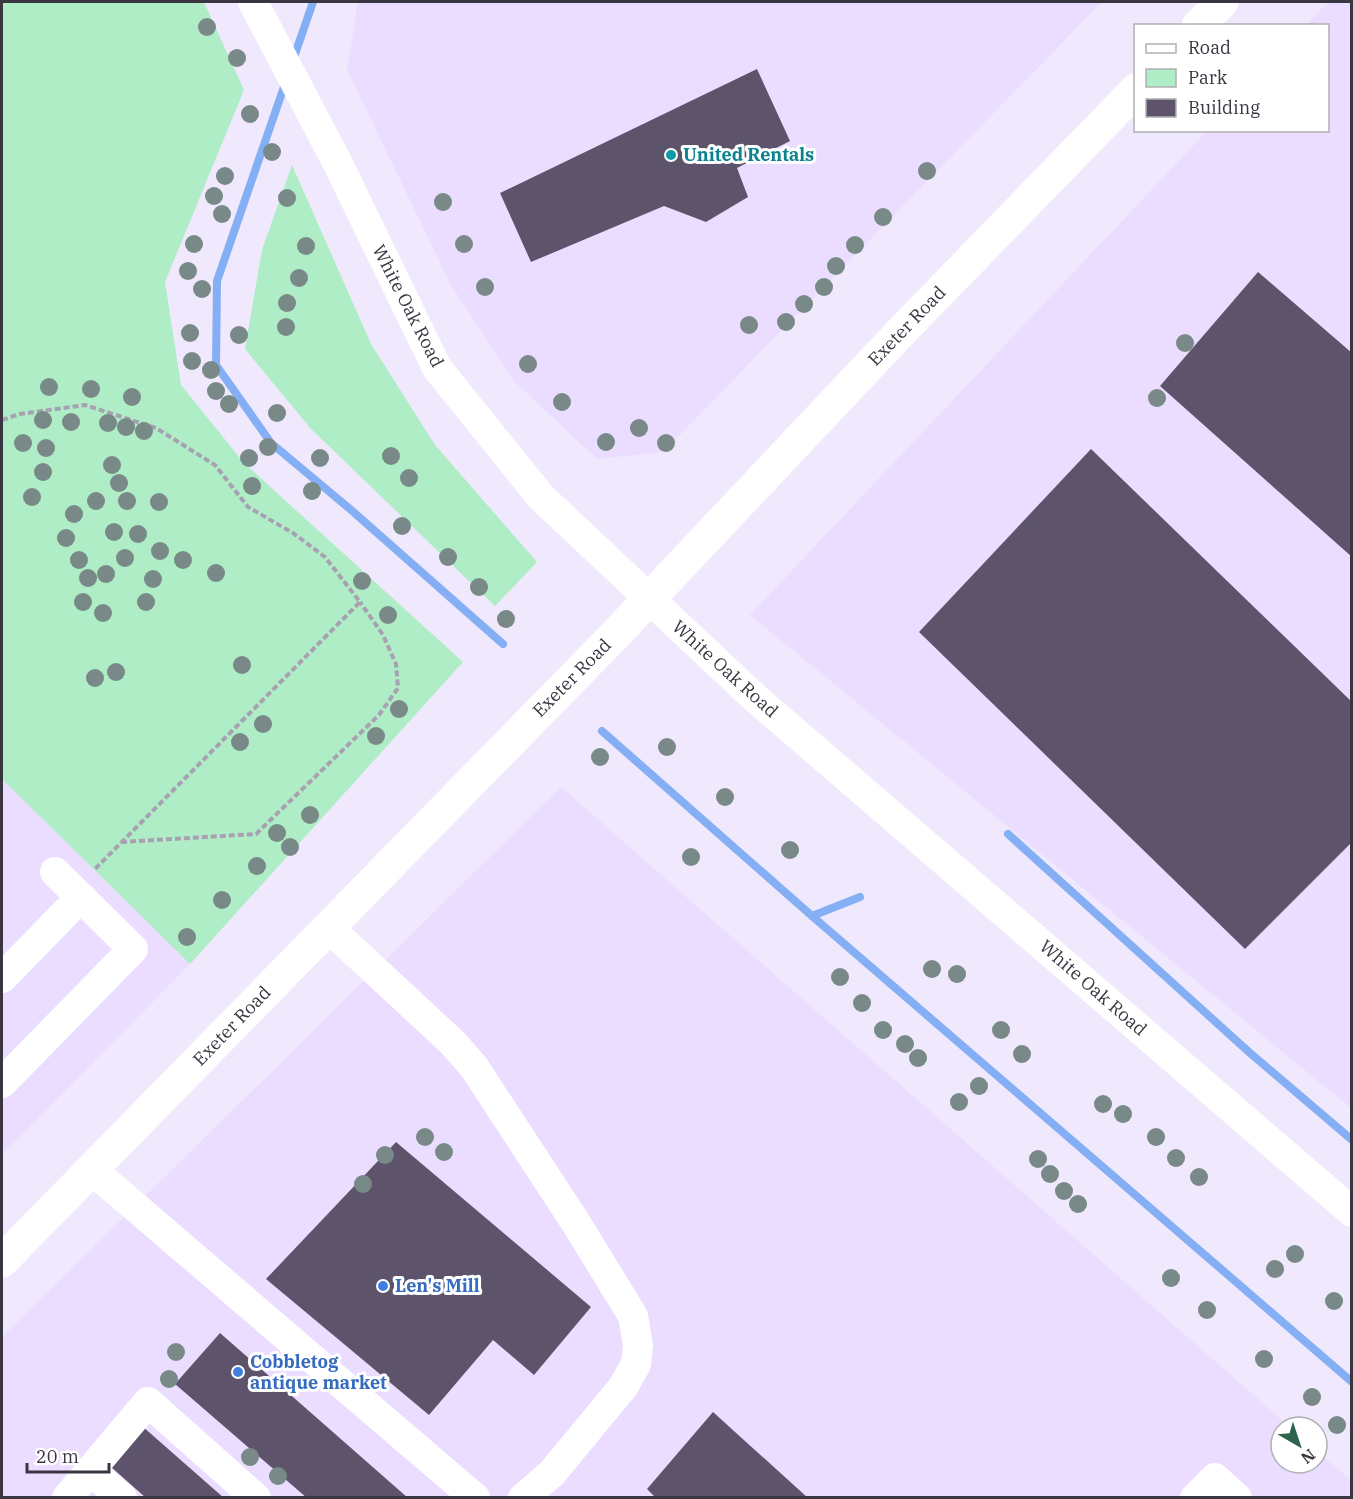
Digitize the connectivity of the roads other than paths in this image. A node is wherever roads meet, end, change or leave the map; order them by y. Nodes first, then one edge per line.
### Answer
1 (253, 2) edge
2 (1222, 2) edge
3 (1200, 24) edge
4 (1134, 92) edge
5 (648, 599) junction
6 (55, 872) dead end
7 (86, 885) junction
8 (328, 927) junction
9 (2, 978) edge
10 (2, 1083) edge
11 (91, 1169) junction
12 (1352, 1212) edge
13 (2, 1261) edge
14 (90, 1470) junction
15 (67, 1497) edge
16 (122, 1497) edge
17 (256, 1497) edge
18 (475, 1497) edge
19 (523, 1497) edge
20 (1195, 1497) edge
21 (1237, 1497) edge

1 - 5 street, White Oak Road
2 - 3 main road
4 - 5 main road, Exeter Road
5 - 8 main road, Exeter Road
5 - 12 street, White Oak Road
6 - 7 street
7 - 9 street
7 - 10 street
8 - 11 main road, Exeter Road
8 - 19 street
11 - 13 main road, Exeter Road
11 - 18 street
14 - 15 street
14 - 16 street
14 - 17 street
20 - 21 street

